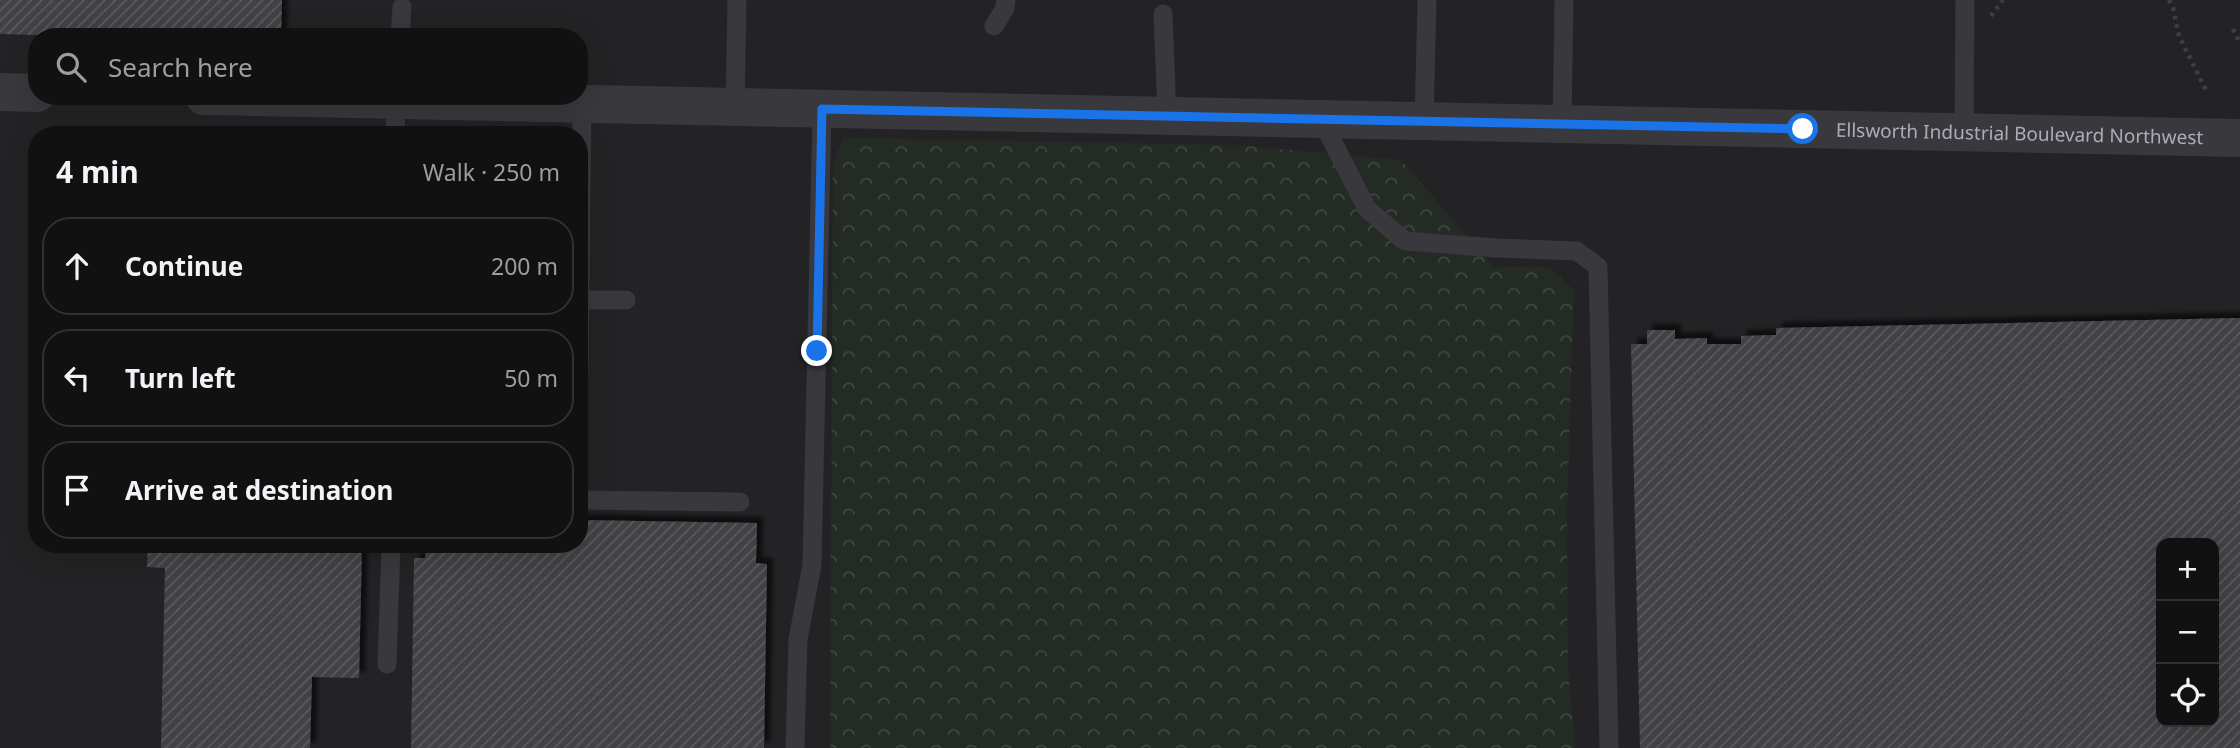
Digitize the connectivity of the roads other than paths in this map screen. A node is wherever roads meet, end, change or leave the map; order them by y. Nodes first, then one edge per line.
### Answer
1 (737, 0) edge
2 (1006, 0) edge
3 (1427, 0) edge
4 (1564, 0) edge
5 (1966, 2) edge
6 (402, 7) dead end
7 (1163, 14) dead end
8 (994, 26) dead end
9 (401, 28) edge
10 (0, 92) edge
11 (28, 93) edge
12 (588, 104) edge
13 (327, 105) edge
14 (551, 105) edge
15 (582, 105) edge
16 (735, 107) junction
17 (822, 109) junction
18 (395, 110) edge
19 (1167, 116) junction
20 (1321, 119) junction
21 (1424, 121) junction
22 (1562, 124) junction
23 (582, 126) edge
24 (1964, 132) junction
25 (2240, 138) edge
26 (588, 300) edge
27 (626, 300) dead end
28 (588, 500) edge
29 (740, 502) dead end
30 (391, 553) edge
31 (387, 664) dead end
32 (795, 748) edge
33 (1609, 748) edge

1 - 16 lane
2 - 8 lane
3 - 21 lane
4 - 22 lane
5 - 24 lane
6 - 9 lane
7 - 19 lane
10 - 11 street
12 - 16 street, Ellsworth Industrial Boulevard Northwest
13 - 18 street, Ellsworth Industrial Boulevard Northwest
14 - 18 street, Ellsworth Industrial Boulevard Northwest
15 - 23 lane
16 - 17 street, Ellsworth Industrial Boulevard Northwest
17 - 19 street, Ellsworth Industrial Boulevard Northwest
17 - 32 lane
19 - 20 street, Ellsworth Industrial Boulevard Northwest
20 - 21 street, Ellsworth Industrial Boulevard Northwest
20 - 33 lane
21 - 22 street, Ellsworth Industrial Boulevard Northwest
22 - 24 street, Ellsworth Industrial Boulevard Northwest
24 - 25 street, Ellsworth Industrial Boulevard Northwest
26 - 27 lane
28 - 29 lane
30 - 31 lane

